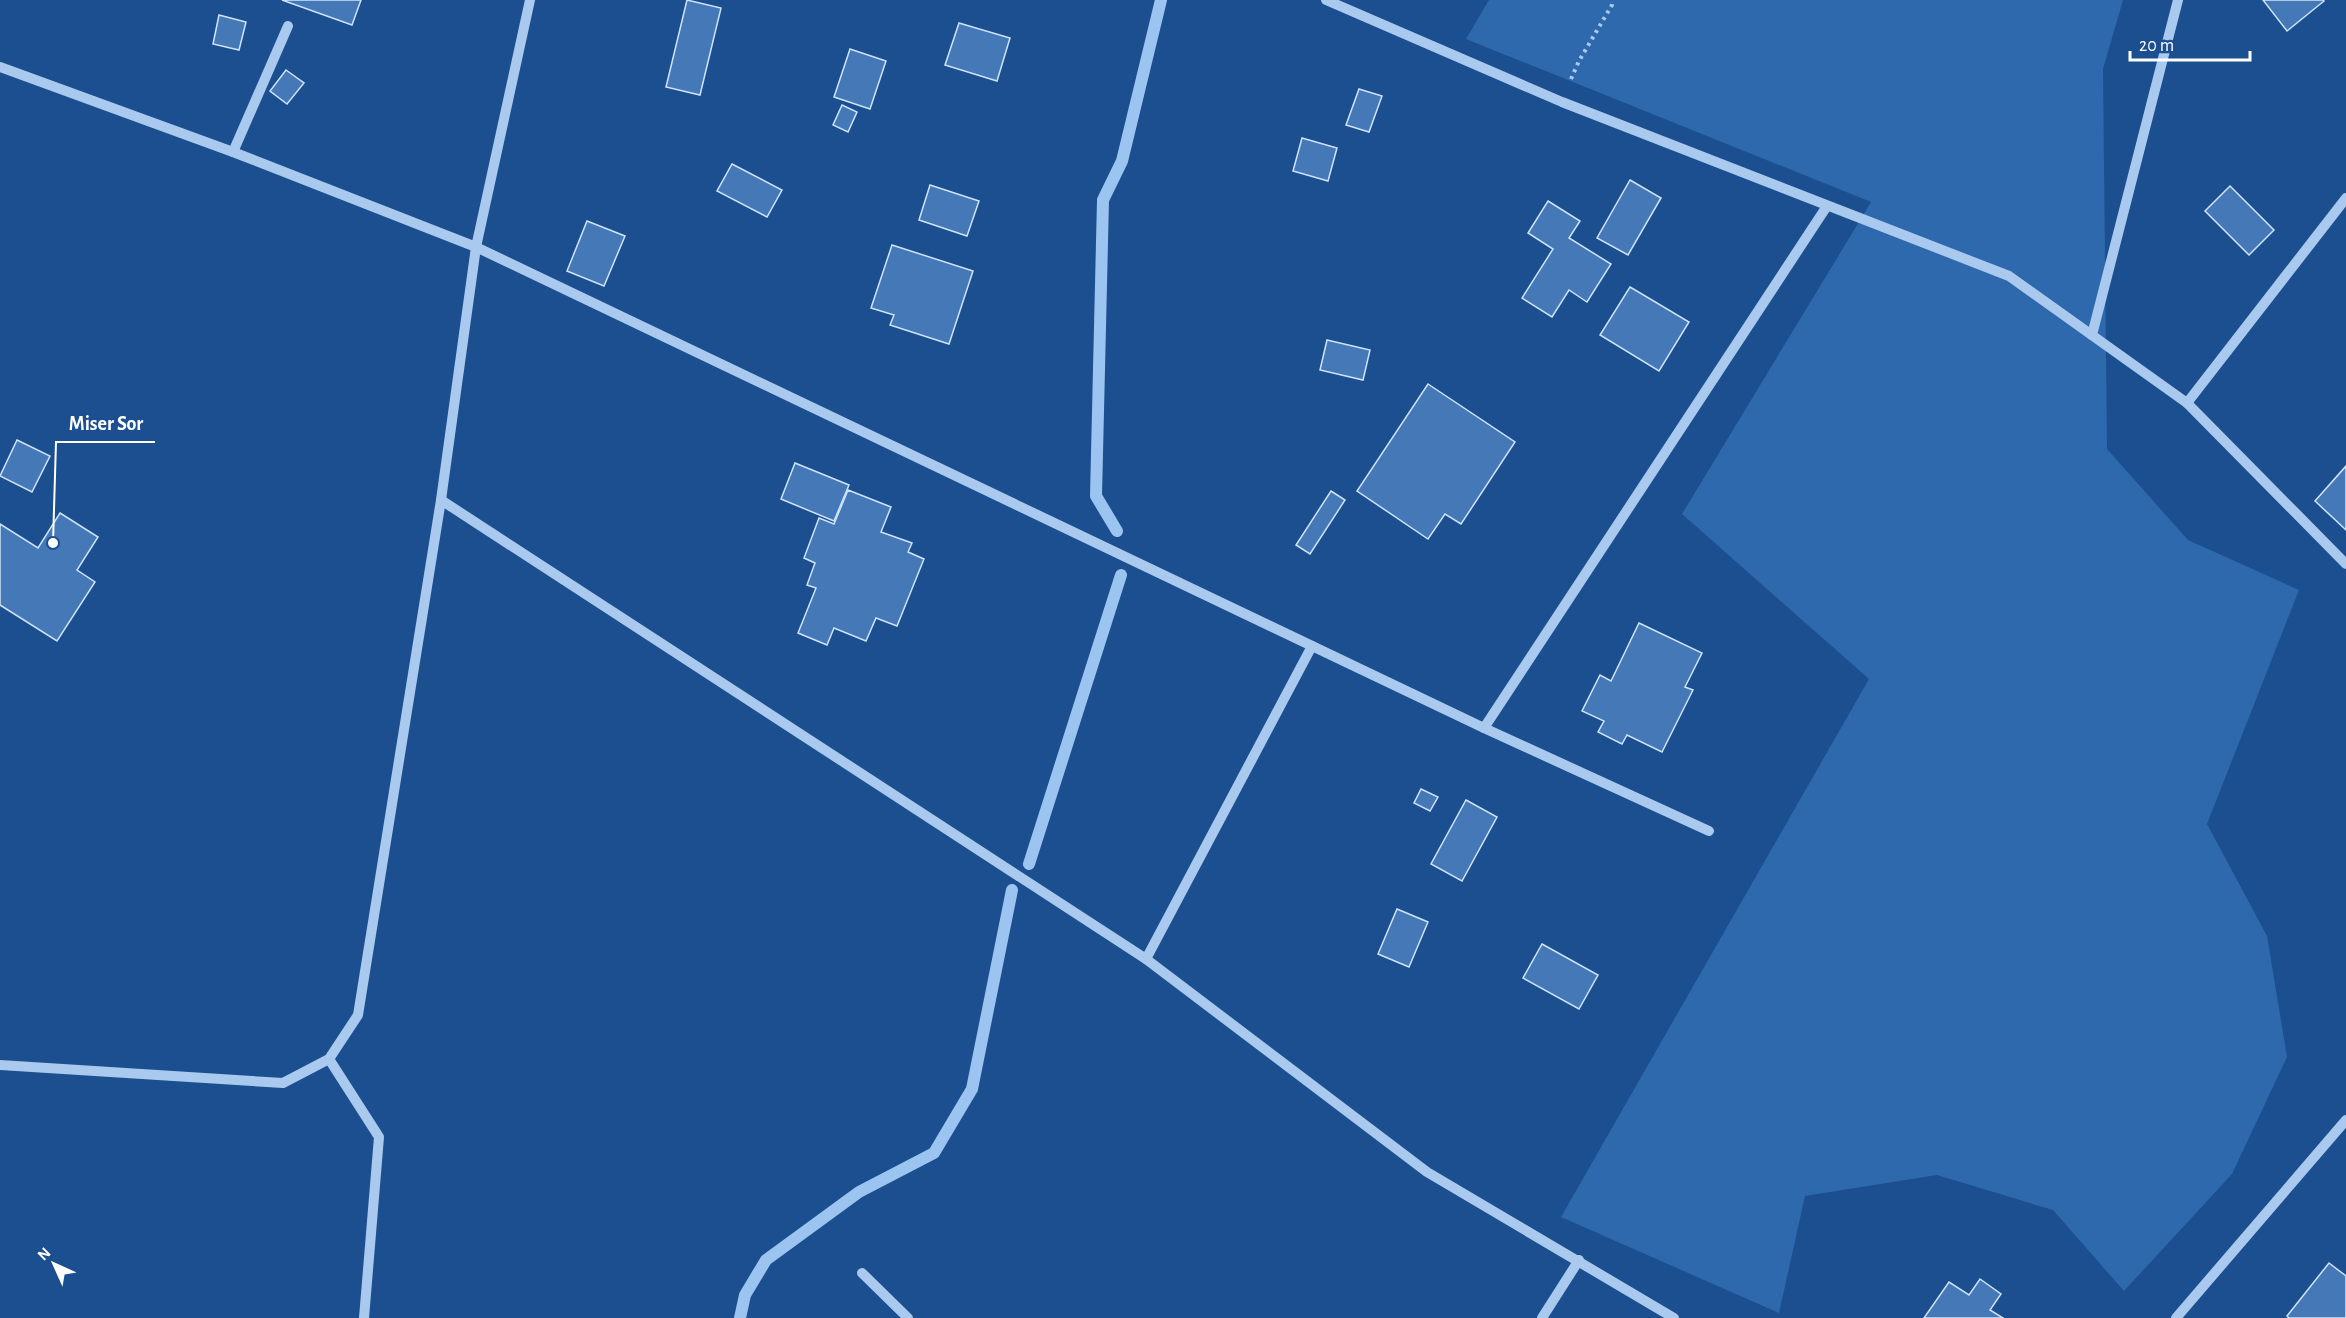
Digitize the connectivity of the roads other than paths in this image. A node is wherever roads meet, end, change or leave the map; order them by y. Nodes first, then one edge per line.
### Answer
1 (530, 0) edge
2 (1326, 0) edge
3 (2178, 0) edge
4 (288, 26) dead end
5 (0, 67) edge
6 (233, 152) junction
7 (2346, 198) edge
8 (1827, 206) junction
9 (476, 248) junction
10 (2092, 335) junction
11 (2187, 403) junction
12 (441, 500) junction
13 (2346, 564) edge
14 (1312, 646) junction
15 (1484, 728) junction
16 (1709, 831) dead end
17 (1146, 959) junction
18 (329, 1059) junction
19 (0, 1065) edge
20 (2346, 1120) edge
21 (1579, 1260) junction
22 (862, 1273) dead end
23 (364, 1318) edge
24 (908, 1318) edge
25 (1542, 1318) edge
26 (1674, 1318) edge
27 (2176, 1318) edge

1 - 9 street
2 - 8 street
3 - 10 street
4 - 6 street
5 - 6 street
6 - 9 street
7 - 11 street
8 - 10 street
8 - 15 street
9 - 12 street
9 - 14 street
10 - 11 street
11 - 13 street
12 - 17 street
12 - 18 street
14 - 15 street
14 - 17 street
15 - 16 street
17 - 21 street
18 - 19 street
18 - 23 street
20 - 27 street
21 - 25 street
21 - 26 street
22 - 24 street

